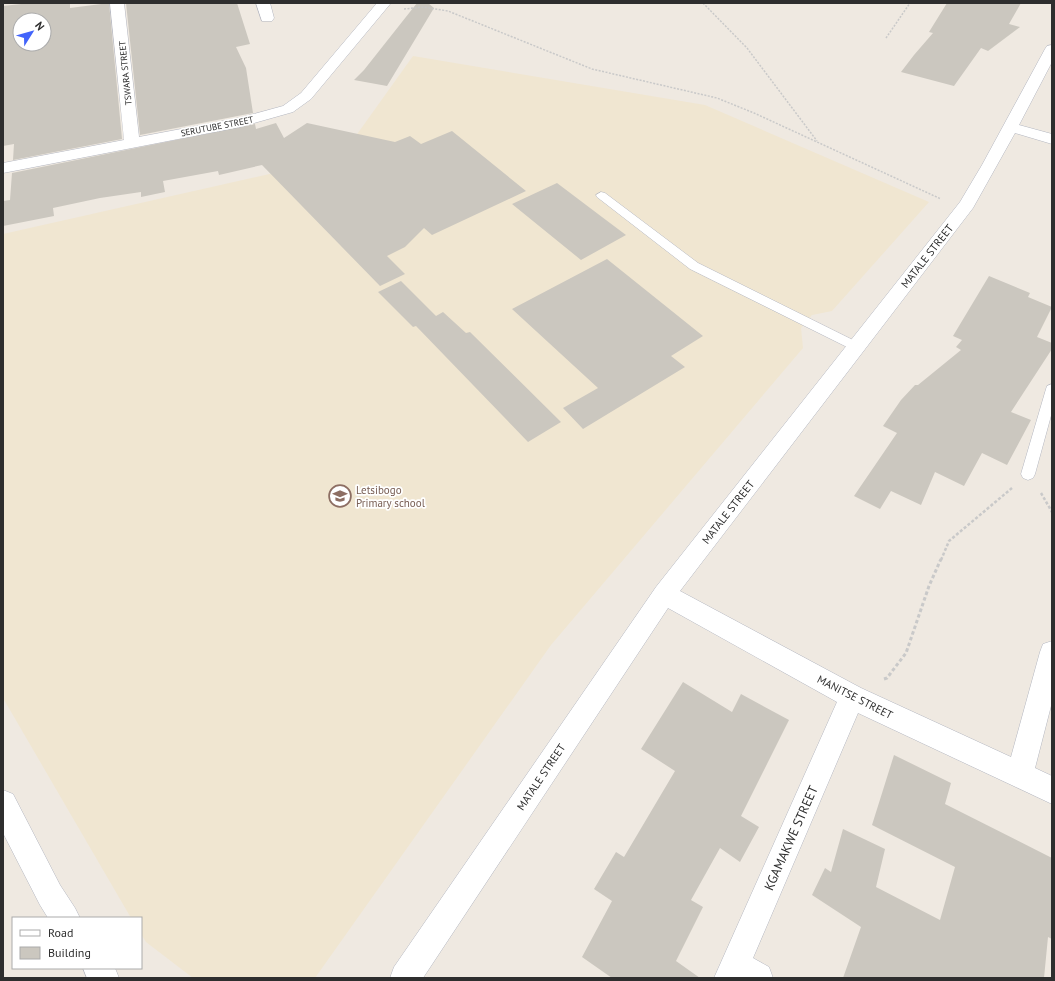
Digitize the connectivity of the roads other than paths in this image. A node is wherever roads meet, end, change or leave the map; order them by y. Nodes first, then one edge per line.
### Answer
1 (117, 3) edge
2 (263, 3) edge
3 (380, 8) edge
4 (267, 18) dead end
5 (1052, 49) edge
6 (1047, 69) edge
7 (1011, 126) junction
8 (1052, 139) edge
9 (132, 142) junction
10 (3, 168) edge
11 (601, 195) dead end
12 (857, 347) junction
13 (1052, 389) edge
14 (1028, 474) road end
15 (664, 594) junction
16 (1052, 652) edge
17 (852, 697) junction
18 (1020, 776) junction
19 (1052, 790) edge
20 (3, 804) edge
21 (64, 917) edge
22 (99, 969) edge
23 (741, 974) edge
24 (104, 978) edge
25 (405, 978) edge

1 - 9 street, TSWARA STREET
2 - 4 street
3 - 9 street, SERUTUBE STREET
5 - 6 street, MATALE STREET
6 - 7 street, MATALE STREET
7 - 8 street
7 - 12 street, MATALE STREET
9 - 10 street, SERUTUBE STREET
11 - 12 lane
12 - 15 street, MATALE STREET
13 - 14 lane
15 - 17 street, MANITSE STREET
15 - 25 street, MATALE STREET
16 - 18 street
17 - 18 street, MANITSE STREET
17 - 23 street, KGAMAKWE STREET
18 - 19 street, MANITSE STREET
20 - 21 street
22 - 24 street

